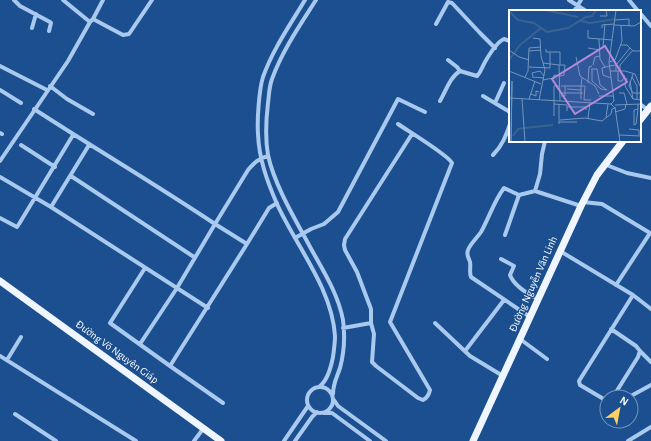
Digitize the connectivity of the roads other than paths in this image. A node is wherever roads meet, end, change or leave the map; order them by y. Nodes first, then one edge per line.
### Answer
1 (14, 0) edge
2 (64, 0) edge
3 (103, 0) edge
4 (152, 0) edge
5 (305, 0) edge
6 (316, 0) edge
7 (568, 0) edge
8 (581, 0) edge
9 (629, 0) edge
10 (577, 5) junction
11 (574, 10) edge
12 (584, 10) edge
13 (637, 10) edge
14 (36, 14) junction
15 (641, 14) edge
16 (92, 20) junction
17 (436, 24) dead end
18 (651, 26) edge
19 (32, 28) dead end
20 (49, 31) dead end
21 (509, 41) edge
22 (495, 48) junction
23 (448, 60) dead end
24 (0, 66) edge
25 (460, 72) junction
26 (504, 83) dead end
27 (50, 86) junction
28 (0, 90) edge
29 (47, 90) junction
30 (482, 96) dead end
31 (440, 101) dead end
32 (21, 103) dead end
33 (495, 103) junction
34 (649, 108) edge
35 (34, 109) junction
36 (509, 111) edge
37 (426, 112) dead end
38 (93, 114) dead end
39 (641, 119) edge
40 (398, 124) dead end
41 (509, 127) edge
42 (412, 134) junction
43 (73, 135) junction
44 (545, 142) edge
45 (621, 142) edge
46 (21, 145) dead end
47 (89, 145) junction
48 (492, 155) dead end
49 (268, 156) junction
50 (260, 158) junction
51 (0, 161) edge
52 (604, 164) junction
53 (55, 166) junction
54 (70, 176) junction
55 (0, 177) edge
56 (651, 178) edge
57 (535, 192) junction
58 (520, 195) junction
59 (36, 199) junction
60 (277, 203) junction
61 (582, 204) junction
62 (51, 207) junction
63 (0, 218) edge
64 (215, 224) junction
65 (650, 232) edge
66 (303, 234) junction
67 (505, 234) dead end
68 (295, 238) junction
69 (247, 244) junction
70 (560, 251) junction
71 (194, 257) junction
72 (501, 259) dead end
73 (145, 268) junction
74 (0, 282) edge
75 (616, 285) junction
76 (177, 288) junction
77 (633, 295) junction
78 (538, 299) junction
79 (504, 300) junction
80 (651, 302) edge
81 (208, 308) junction
82 (650, 308) edge
83 (341, 312) junction
84 (332, 314) junction
85 (530, 317) junction
86 (371, 323) junction
87 (435, 323) dead end
88 (343, 328) junction
89 (611, 329) junction
90 (21, 338) dead end
91 (520, 339) junction
92 (140, 344) junction
93 (640, 350) junction
94 (464, 351) junction
95 (0, 356) edge
96 (547, 359) dead end
97 (7, 360) junction
98 (651, 362) edge
99 (170, 366) junction
100 (503, 376) junction
101 (651, 385) edge
102 (320, 386) junction
103 (618, 389) edge
104 (639, 392) edge
105 (332, 394) junction
106 (599, 396) edge
107 (334, 400) junction
108 (223, 403) dead end
109 (308, 406) junction
110 (317, 412) junction
111 (324, 413) junction
112 (15, 414) dead end
113 (651, 427) edge
114 (203, 429) junction
115 (56, 441) edge
116 (136, 441) edge
117 (194, 441) edge
118 (221, 441) edge
119 (284, 441) edge
120 (295, 441) edge
121 (370, 441) edge
122 (386, 441) edge
123 (473, 441) edge
124 (628, 441) edge

1 - 14 street
2 - 16 street
3 - 16 street
4 - 16 street
5 - 50 street
6 - 49 street
7 - 10 street
8 - 10 street
9 - 13 street
10 - 11 street
10 - 12 street
14 - 19 street
14 - 20 street
15 - 18 street
16 - 27 street
17 - 22 street
21 - 22 street
22 - 25 street
23 - 25 street
24 - 29 street
25 - 31 street
26 - 33 street
27 - 29 street
27 - 38 street
28 - 32 street
29 - 35 street
30 - 33 street
33 - 36 street
34 - 39 main road
35 - 43 street
35 - 51 street
37 - 66 street
40 - 42 street
41 - 48 street
42 - 86 street
42 - 86 street
43 - 47 street
43 - 53 street
44 - 57 street
45 - 52 main road, Đường Nguyễn Văn Linh
46 - 53 street
47 - 54 street
47 - 64 street
49 - 50 street
49 - 66 street
50 - 60 street
50 - 64 street
52 - 56 street
52 - 61 main road, Đường Nguyễn Văn Linh
53 - 59 street
54 - 62 street
54 - 71 street
55 - 59 street
57 - 58 street
57 - 61 street
58 - 67 street
58 - 79 street
59 - 62 street
59 - 63 street
60 - 68 street
60 - 69 street
61 - 65 street
61 - 70 main road, Đường Nguyễn Văn Linh
62 - 73 street
64 - 69 street
64 - 71 street
65 - 75 street
66 - 68 street
66 - 83 street
68 - 84 street
69 - 81 street
70 - 75 street
70 - 78 main road, Đường Nguyễn Văn Linh
71 - 76 street
72 - 78 street
73 - 76 street
73 - 92 street
74 - 114 main road, Đường Võ Nguyên Giáp
75 - 77 street
76 - 81 street
76 - 92 street
77 - 82 street
77 - 89 street
78 - 85 main road, Đường Nguyễn Văn Linh
79 - 85 street
79 - 94 street
80 - 82 street
81 - 99 street
83 - 84 street
83 - 88 street
84 - 102 street
85 - 91 main road, Đường Nguyễn Văn Linh
86 - 88 street
87 - 94 street
88 - 105 street
89 - 93 street
89 - 106 street
90 - 97 street
91 - 96 street
91 - 100 main road, Đường Nguyễn Văn Linh
92 - 99 street
93 - 98 street
93 - 103 street
94 - 100 street
95 - 97 street
97 - 116 street
99 - 108 street
100 - 123 main road, Đường Nguyễn Văn Linh
101 - 104 street
102 - 105 street
102 - 109 street
105 - 107 street
107 - 111 street
107 - 122 street
109 - 110 street
109 - 119 street
110 - 111 street
110 - 120 street
111 - 121 street
112 - 115 street
113 - 124 street
114 - 117 street
114 - 118 main road, Đường Võ Nguyên Giáp

